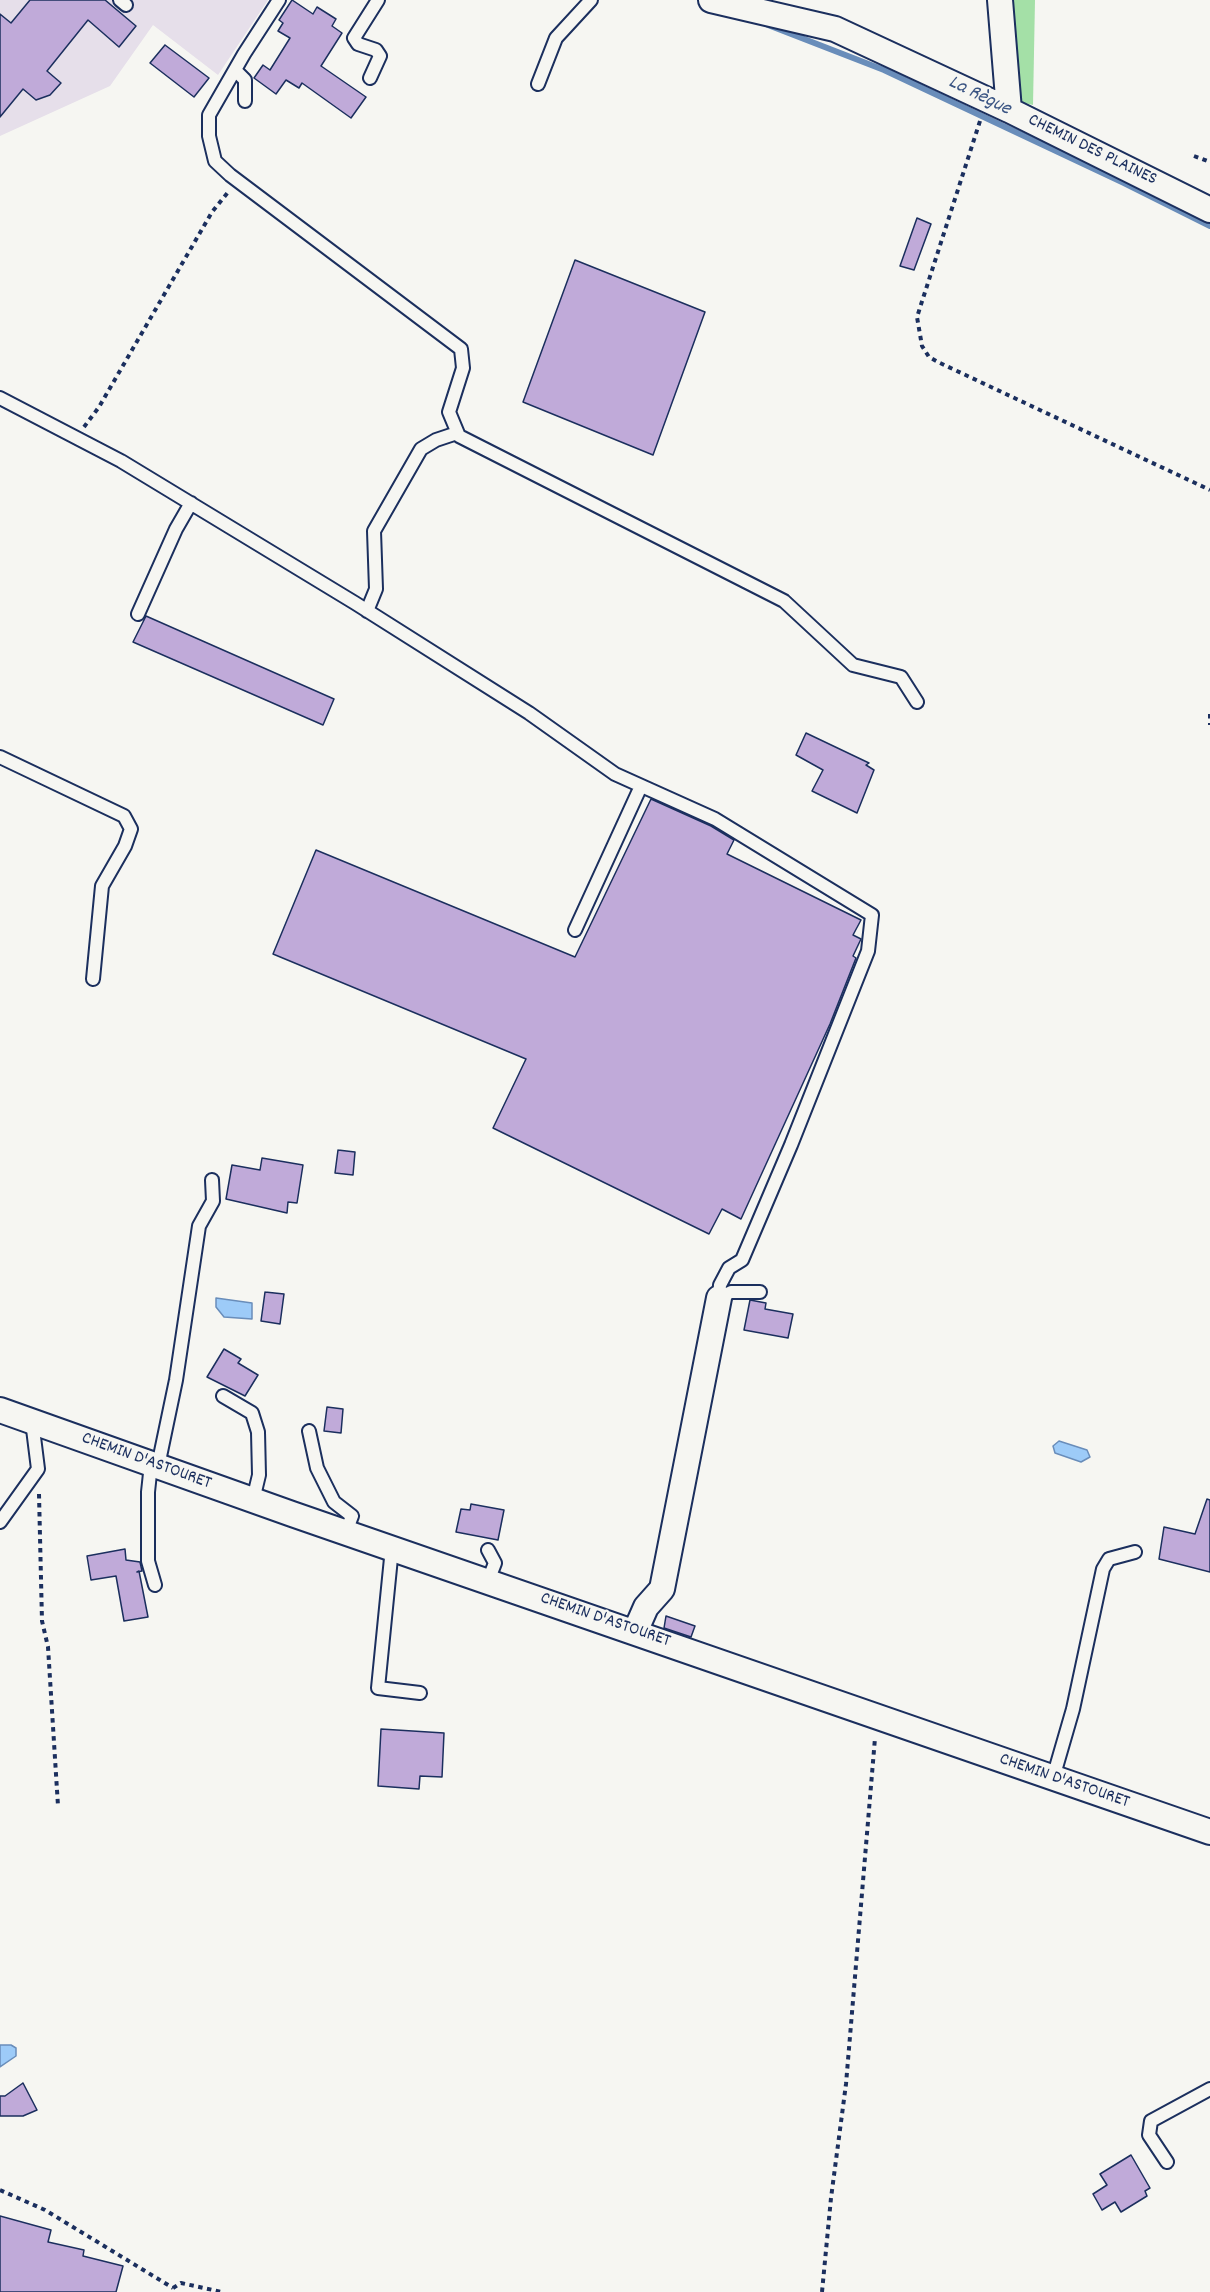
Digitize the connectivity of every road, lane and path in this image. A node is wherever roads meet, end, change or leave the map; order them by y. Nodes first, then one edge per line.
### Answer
1 (279, 0) edge
2 (378, 0) edge
3 (591, 0) edge
4 (711, 0) edge
5 (1000, 0) edge
6 (235, 70) junction
7 (370, 78) dead end
8 (538, 84) dead end
9 (245, 101) dead end
10 (1009, 110) junction
11 (979, 123) dead end
12 (1194, 156) dead end
13 (1210, 162) edge
14 (237, 181) junction
15 (1210, 210) edge
16 (0, 398) edge
17 (457, 433) junction
18 (78, 438) junction
19 (1210, 490) edge
20 (191, 503) junction
21 (367, 611) junction
22 (138, 614) dead end
23 (917, 702) dead end
24 (1210, 714) edge
25 (1210, 725) edge
26 (0, 758) edge
27 (641, 786) junction
28 (575, 930) dead end
29 (93, 979) dead end
30 (212, 1180) dead end
31 (760, 1292) dead end
32 (719, 1298) junction
33 (223, 1396) dead end
34 (0, 1410) edge
35 (32, 1421) junction
36 (309, 1431) dead end
37 (154, 1465) junction
38 (38, 1469) junction
39 (253, 1500) junction
40 (0, 1522) edge
41 (346, 1533) junction
42 (392, 1548) junction
43 (488, 1550) dead end
44 (1135, 1552) dead end
45 (488, 1581) junction
46 (155, 1585) dead end
47 (635, 1632) junction
48 (420, 1693) dead end
49 (877, 1716) junction
50 (1053, 1778) junction
51 (58, 1806) dead end
52 (1210, 1832) edge
53 (1210, 2089) edge
54 (1167, 2162) dead end
55 (0, 2190) edge
56 (174, 2290) edge
57 (222, 2292) edge
58 (822, 2292) edge

1 - 6 lane
2 - 7 lane
3 - 8 lane
4 - 10 street
5 - 10 street, CHEMIN DES PLAINES
6 - 9 lane
6 - 14 lane
10 - 15 street, CHEMIN DES PLAINES
11 - 19 path
12 - 13 path
14 - 17 lane
14 - 18 path
16 - 18 lane
17 - 21 lane
17 - 23 lane
18 - 20 lane
20 - 21 lane
20 - 22 lane
21 - 27 lane
24 - 25 path
26 - 29 lane
27 - 28 lane
27 - 32 lane
30 - 37 lane
31 - 32 lane
32 - 47 street
33 - 39 lane
34 - 35 street, CHEMIN D'ASTOURET
35 - 37 street, CHEMIN D'ASTOURET
35 - 38 lane
36 - 41 lane
37 - 39 street, CHEMIN D'ASTOURET
37 - 46 lane
38 - 40 lane
38 - 51 path
39 - 41 street, CHEMIN D'ASTOURET
41 - 42 street, CHEMIN D'ASTOURET
42 - 45 street, CHEMIN D'ASTOURET
42 - 48 lane
43 - 45 lane
44 - 50 lane
45 - 47 street, CHEMIN D'ASTOURET
47 - 49 street, CHEMIN D'ASTOURET
49 - 50 street, CHEMIN D'ASTOURET
49 - 58 path
50 - 52 street, CHEMIN D'ASTOURET
53 - 54 lane
55 - 56 path
56 - 57 path

